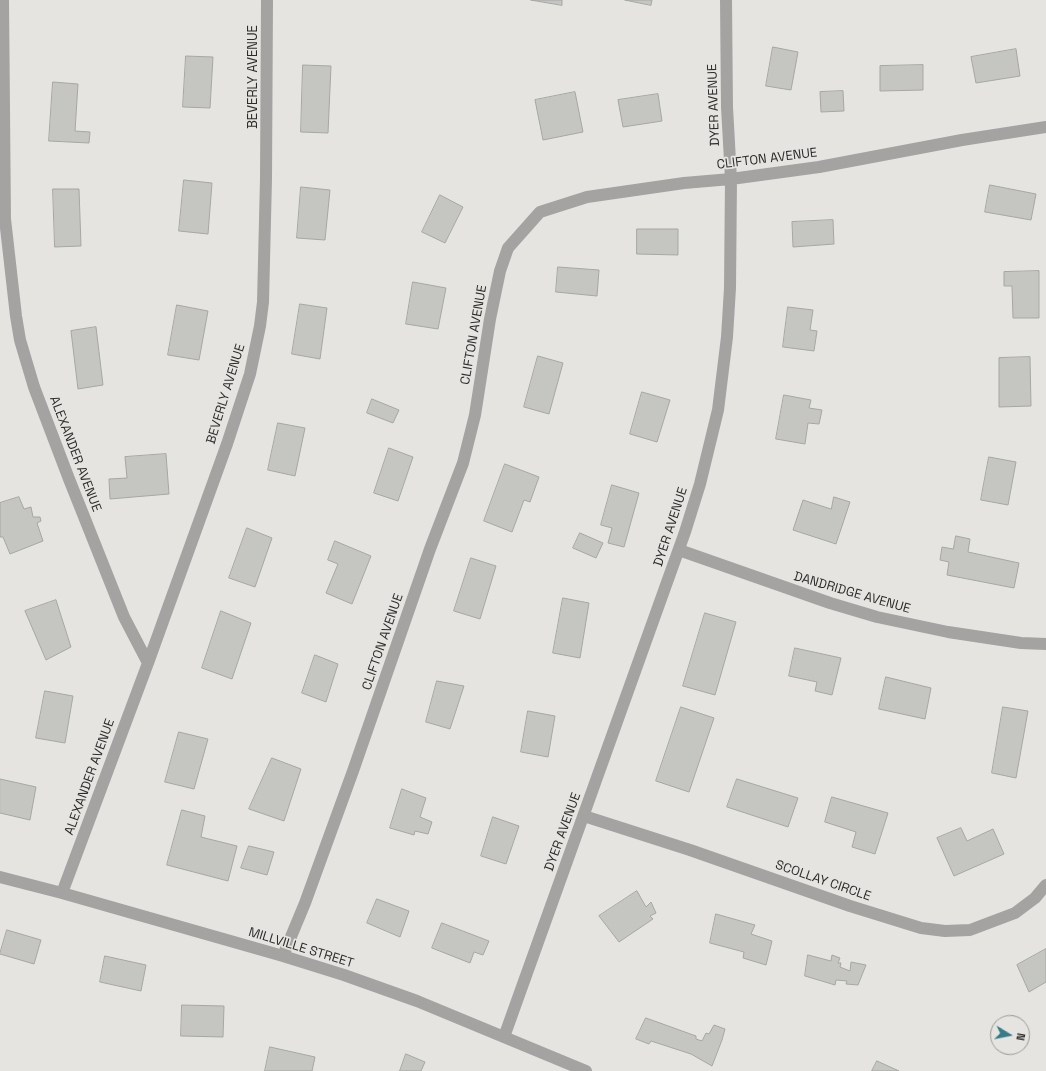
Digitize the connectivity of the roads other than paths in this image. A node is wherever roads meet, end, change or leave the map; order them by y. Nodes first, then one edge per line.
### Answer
1 (3, 0) edge
2 (267, 0) edge
3 (726, 0) edge
4 (1046, 127) edge
5 (731, 179) junction
6 (678, 550) junction
7 (1046, 644) edge
8 (148, 663) junction
9 (584, 816) junction
10 (0, 877) edge
11 (1046, 885) edge
12 (62, 893) junction
13 (283, 956) junction
14 (504, 1037) junction
15 (586, 1071) edge

1 - 8 street, ALEXANDER AVENUE
2 - 8 street, BEVERLY AVENUE
3 - 5 street, DYER AVENUE
4 - 5 street, CLIFTON AVENUE
5 - 6 street, DYER AVENUE
5 - 13 street, CLIFTON AVENUE
6 - 7 street, DANDRIDGE AVENUE
6 - 9 street, DYER AVENUE
8 - 12 street, ALEXANDER AVENUE
9 - 11 street, SCOLLAY CIRCLE
9 - 14 street, DYER AVENUE
10 - 12 street, MILLVILLE STREET
12 - 13 street, MILLVILLE STREET
13 - 14 street, MILLVILLE STREET
14 - 15 street, MILLVILLE STREET

